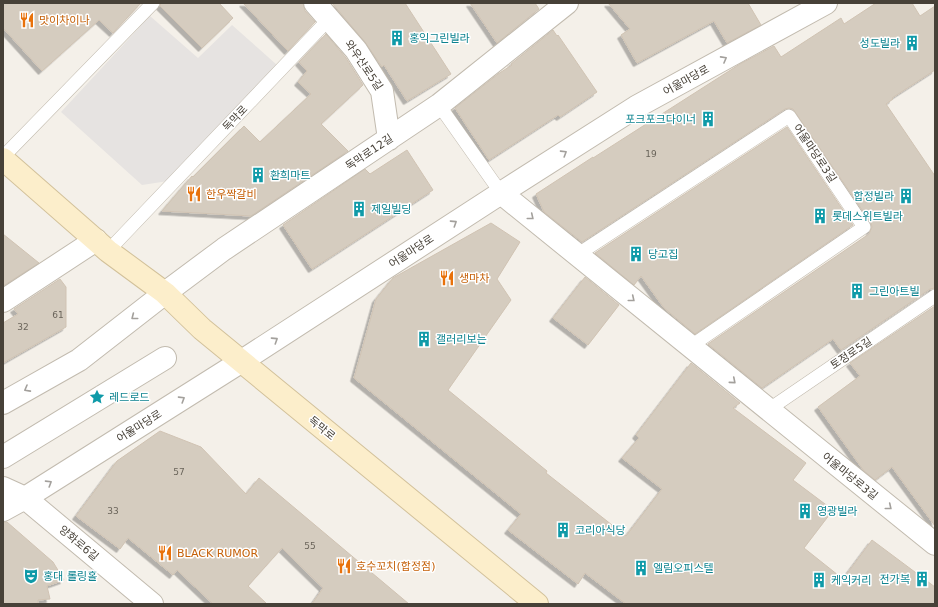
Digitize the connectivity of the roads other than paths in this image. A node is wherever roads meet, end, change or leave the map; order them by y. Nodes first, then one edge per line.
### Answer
1 (153, 3) edge
2 (567, 3) edge
3 (813, 6) edge
4 (322, 11) edge
5 (439, 104) junction
6 (389, 139) junction
7 (3, 158) edge
8 (501, 193) junction
9 (102, 246) junction
10 (577, 255) junction
11 (165, 293) junction
12 (935, 296) edge
13 (3, 300) edge
14 (691, 346) junction
15 (165, 358) dead end
16 (242, 361) junction
17 (3, 403) edge
18 (768, 410) junction
19 (3, 457) edge
20 (3, 488) edge
21 (25, 498) junction
22 (3, 510) edge
23 (935, 544) edge
24 (152, 604) edge
25 (537, 604) edge

1 - 7 lane, 독막로
2 - 5 street, 독막로12길
8 -> 3 street, 어울마당로
4 - 6 street, 와우산로5길
4 - 9 lane, 독막로
5 - 6 street, 독막로12길
5 - 8 lane
6 - 11 street, 독막로12길
7 - 9 main road, 독막로
8 -> 10 street, 어울마당로3길
16 -> 8 street, 어울마당로
9 - 11 main road, 독막로
9 - 13 street, 독막로
10 -> 14 street, 어울마당로3길
10 - 14 lane, 어울마당로3길
11 - 16 main road, 독막로
11 -> 17 street
12 - 18 lane, 토정로5길
14 -> 18 street, 어울마당로3길
15 - 19 street
21 -> 16 street, 어울마당로
16 - 25 main road, 독막로
18 -> 23 street, 어울마당로3길
20 - 21 street, 양화로6길
21 - 22 street, 어울마당로
21 - 24 street, 양화로6길

